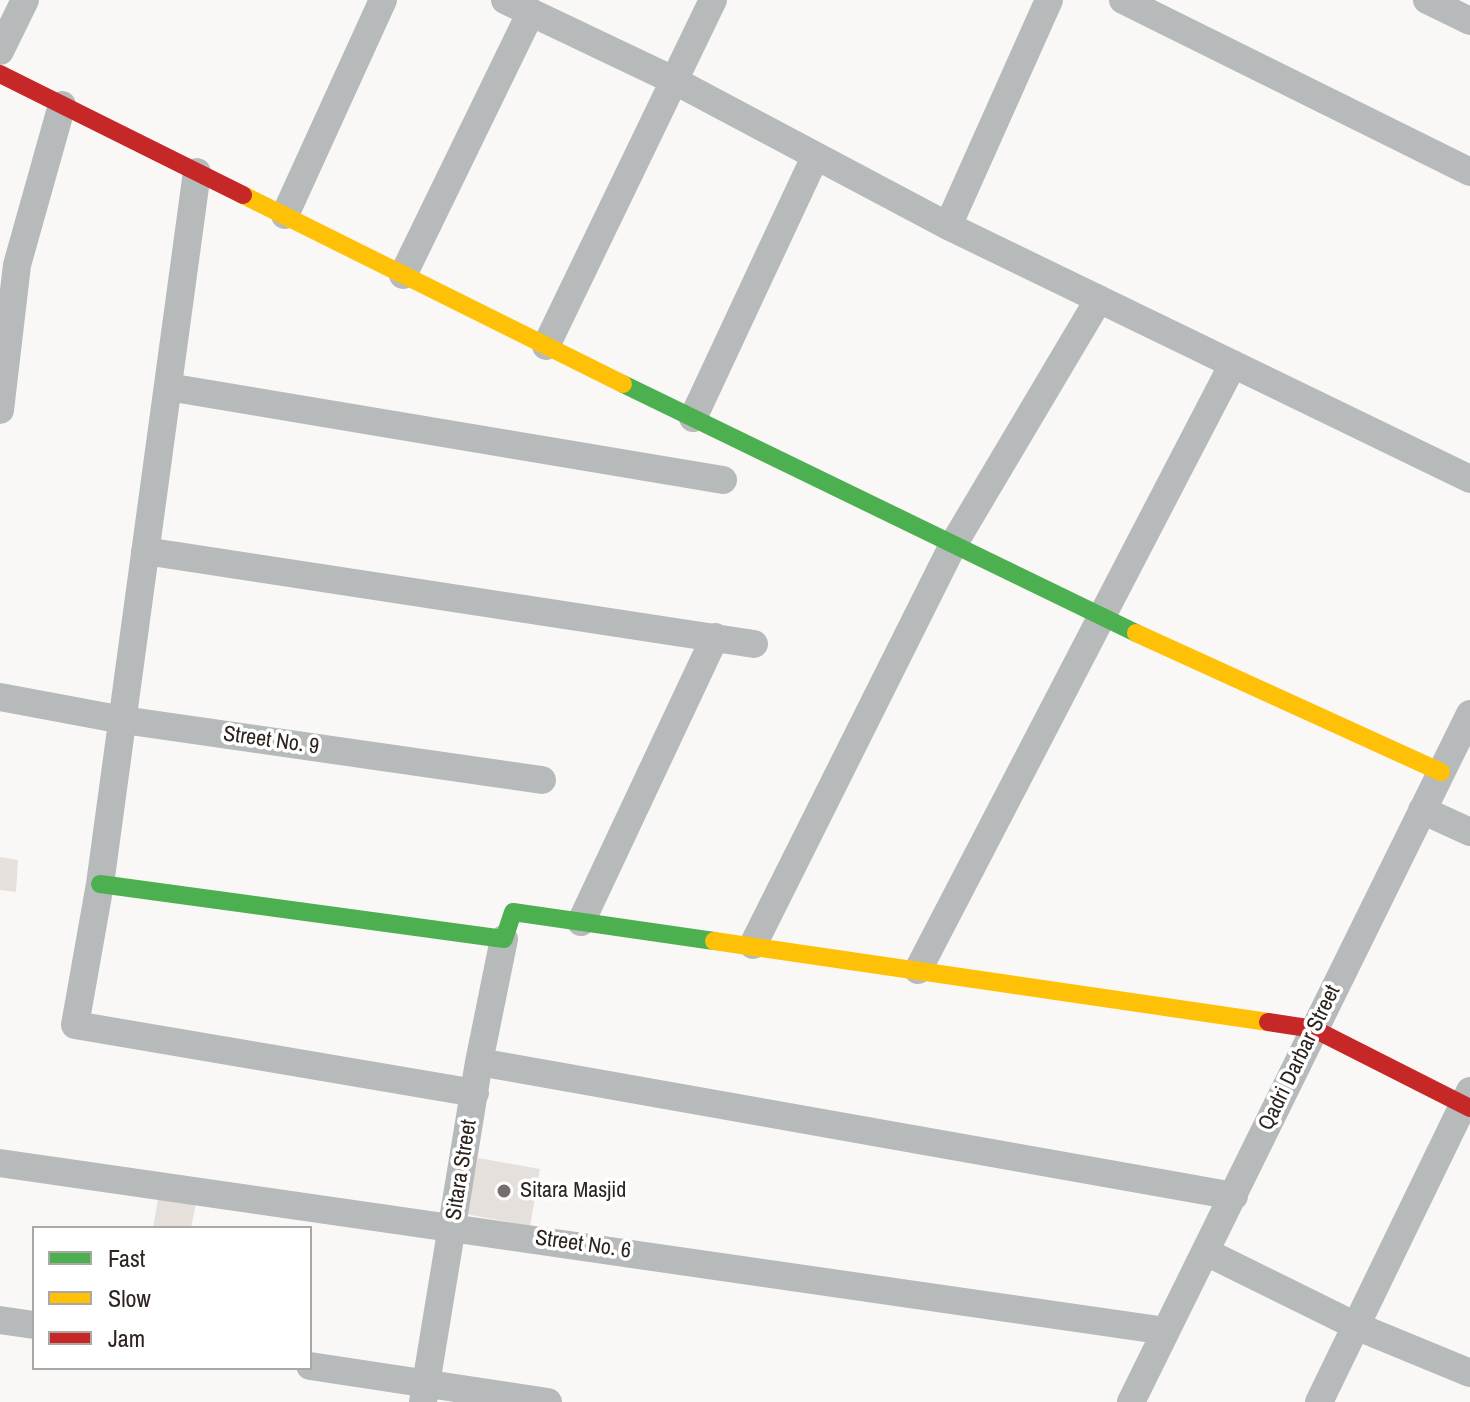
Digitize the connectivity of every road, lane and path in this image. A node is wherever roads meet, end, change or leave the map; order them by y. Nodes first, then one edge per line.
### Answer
1 (25, 0) edge
2 (383, 0) edge
3 (505, 0) edge
4 (713, 0) edge
5 (1049, 0) edge
6 (1123, 0) edge
7 (1427, 0) edge
8 (531, 12) junction
9 (1469, 18) edge
10 (0, 51) edge
11 (0, 74) edge
12 (675, 81) junction
13 (62, 105) junction
14 (815, 157) junction
15 (197, 172) junction
16 (1470, 172) edge
17 (285, 215) junction
18 (948, 226) junction
19 (9, 261) edge
20 (403, 275) junction
21 (1099, 299) junction
22 (546, 346) junction
23 (3, 364) edge
24 (1233, 364) junction
25 (168, 387) junction
26 (0, 410) edge
27 (693, 418) junction
28 (1470, 479) edge
29 (723, 480) dead end
30 (953, 545) junction
31 (145, 551) junction
32 (1102, 618) junction
33 (715, 637) junction
34 (754, 644) dead end
35 (0, 697) edge
36 (1470, 714) edge
37 (123, 720) junction
38 (1441, 772) junction
39 (542, 780) dead end
40 (1422, 810) junction
41 (1470, 832) edge
42 (100, 884) junction
43 (581, 922) junction
44 (504, 939) junction
45 (753, 945) junction
46 (918, 970) junction
47 (1314, 1029) junction
48 (479, 1062) junction
49 (475, 1093) junction
50 (1468, 1101) edge
51 (0, 1163) edge
52 (1234, 1196) junction
53 (453, 1226) junction
54 (1206, 1252) junction
55 (0, 1320) edge
56 (32, 1325) edge
57 (1356, 1326) junction
58 (1166, 1331) junction
59 (312, 1366) edge
60 (1470, 1373) edge
61 (425, 1392) edge
62 (548, 1402) edge
63 (1131, 1402) edge
64 (1319, 1402) edge

1 - 10 street
2 - 17 street
3 - 8 street
4 - 12 street
5 - 18 street
6 - 16 street
7 - 9 street
8 - 12 street
8 - 20 street
11 - 13 street
12 - 14 street
12 - 22 street
13 - 15 street
13 - 19 street
14 - 18 street
14 - 27 street
15 - 17 street
15 - 25 street
17 - 20 street
18 - 21 street
19 - 23 street
20 - 22 street
21 - 24 street
21 - 30 street
22 - 27 street
23 - 26 street
24 - 28 street
24 - 32 street
25 - 29 street
25 - 31 street
27 - 30 street
30 - 32 street
30 - 45 street
31 - 33 street
31 - 37 street
32 - 38 street
32 - 46 street
33 - 34 street
33 - 43 street
35 - 37 street, Street No. 9
36 - 38 street, Qadri Darbar Street
37 - 39 street, Street No. 9
37 - 42 street
38 - 40 street, Qadri Darbar Street
40 - 41 street
40 - 47 street, Qadri Darbar Street
42 - 44 street
42 - 49 street
43 - 44 street
43 - 45 street
44 - 48 street, Sitara Street
45 - 46 street
46 - 47 street
47 - 50 street
47 - 52 street, Qadri Darbar Street
48 - 49 street, Sitara Street
48 - 52 street
49 - 53 street, Sitara Street
50 - 57 street
51 - 53 street, Street No. 6
52 - 54 street, Qadri Darbar Street
53 - 58 street, Street No. 6
53 - 61 street, Sitara Street
54 - 57 street
54 - 58 street, Qadri Darbar Street
55 - 56 street
57 - 60 street
57 - 64 street
58 - 63 street, Qadri Darbar Street
59 - 61 street
61 - 62 street

